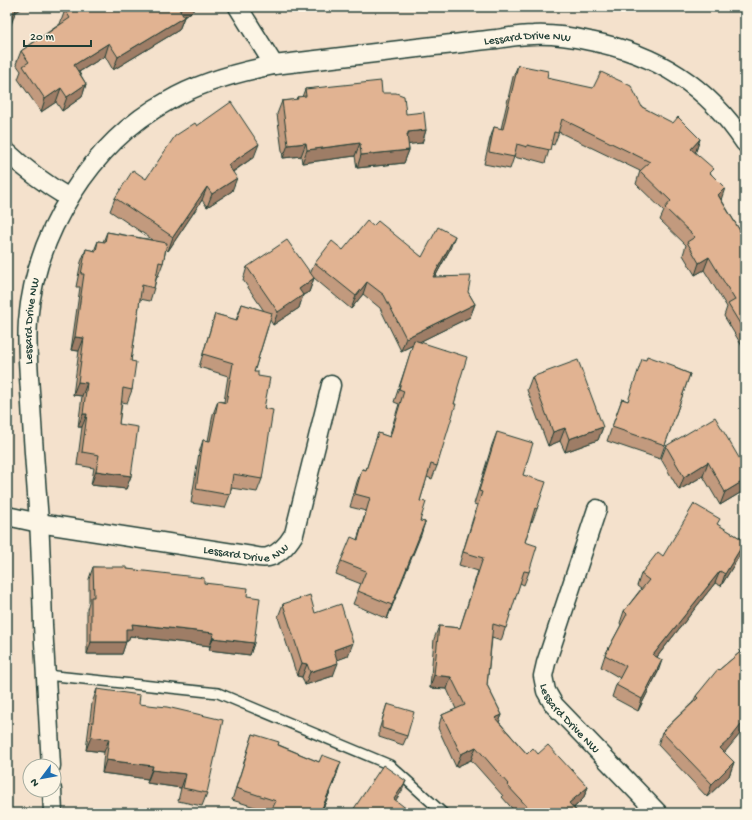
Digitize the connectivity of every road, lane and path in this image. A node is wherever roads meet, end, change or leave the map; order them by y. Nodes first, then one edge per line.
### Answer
1 (238, 7) edge
2 (274, 65) junction
3 (745, 143) edge
4 (7, 152) edge
5 (69, 198) junction
6 (330, 386) dead end
7 (597, 510) dead end
8 (7, 516) edge
9 (39, 523) junction
10 (46, 675) junction
11 (51, 758) edge
12 (52, 798) edge
13 (53, 813) edge
14 (443, 813) edge
15 (658, 813) edge

1 - 2 street
2 - 3 street, Lessard Drive NW
2 - 5 street, Lessard Drive NW
4 - 5 street
5 - 9 street, Lessard Drive NW
6 - 9 street, Lessard Drive NW
7 - 15 street, Lessard Drive NW
8 - 9 street, Lessard Drive NW
9 - 10 street, Lessard Drive NW
10 - 11 street, Lessard Drive NW
10 - 14 lane
12 - 13 street

